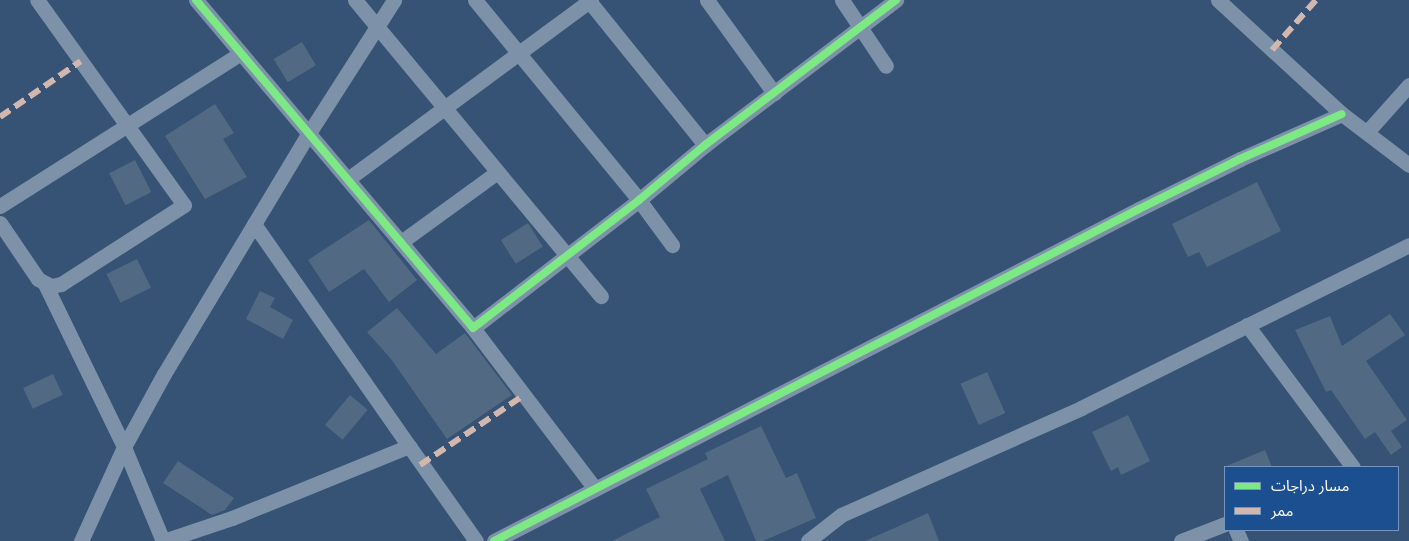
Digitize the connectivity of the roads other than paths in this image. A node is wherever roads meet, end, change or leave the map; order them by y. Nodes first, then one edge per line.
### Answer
1 (37, 0) edge
2 (355, 0) edge
3 (394, 0) edge
4 (475, 0) edge
5 (707, 0) edge
6 (842, 0) edge
7 (896, 0) edge
8 (1218, 0) edge
9 (198, 1) edge
10 (590, 1) edge
11 (859, 26) junction
12 (378, 30) junction
13 (241, 53) junction
14 (518, 53) junction
15 (886, 66) dead end
16 (1409, 86) edge
17 (774, 93) junction
18 (443, 108) junction
19 (1342, 114) junction
20 (127, 126) junction
21 (1367, 132) junction
22 (309, 133) junction
23 (705, 145) junction
24 (1409, 165) edge
25 (496, 172) junction
26 (348, 179) junction
27 (640, 200) junction
28 (0, 206) edge
29 (0, 223) edge
30 (254, 224) junction
31 (401, 242) junction
32 (672, 245) dead end
33 (1409, 245) edge
34 (566, 257) junction
35 (44, 284) junction
36 (601, 296) dead end
37 (1247, 325) junction
38 (473, 328) junction
39 (409, 446) junction
40 (124, 447) junction
41 (1352, 466) edge
42 (596, 489) junction
43 (1224, 524) edge
44 (81, 541) edge
45 (163, 541) edge
46 (476, 541) edge
47 (494, 541) edge
48 (808, 541) edge
49 (1181, 541) edge

1 - 20 street
2 - 12 street
3 - 12 street
4 - 14 street
5 - 17 street
6 - 11 street
7 - 11 street
8 - 19 street
9 - 13 street
10 - 14 street
10 - 23 street
11 - 15 street
11 - 17 street
12 - 18 street
12 - 22 street
13 - 20 street
13 - 22 street
14 - 18 street
14 - 27 street
16 - 21 street
17 - 23 street
18 - 25 street
18 - 26 street
19 - 21 street
19 - 42 street
20 - 28 street
20 - 35 street
21 - 24 street
22 - 26 street
22 - 30 street
23 - 27 street
25 - 31 street
25 - 34 street
26 - 31 street
27 - 32 street
27 - 34 street
29 - 35 street
30 - 39 street
30 - 40 street
31 - 38 street
33 - 37 street
34 - 36 street
34 - 38 street
35 - 40 street
37 - 41 street
37 - 48 street
38 - 42 street
39 - 45 street
39 - 46 street
40 - 44 street
40 - 45 street
42 - 47 street
43 - 49 street

